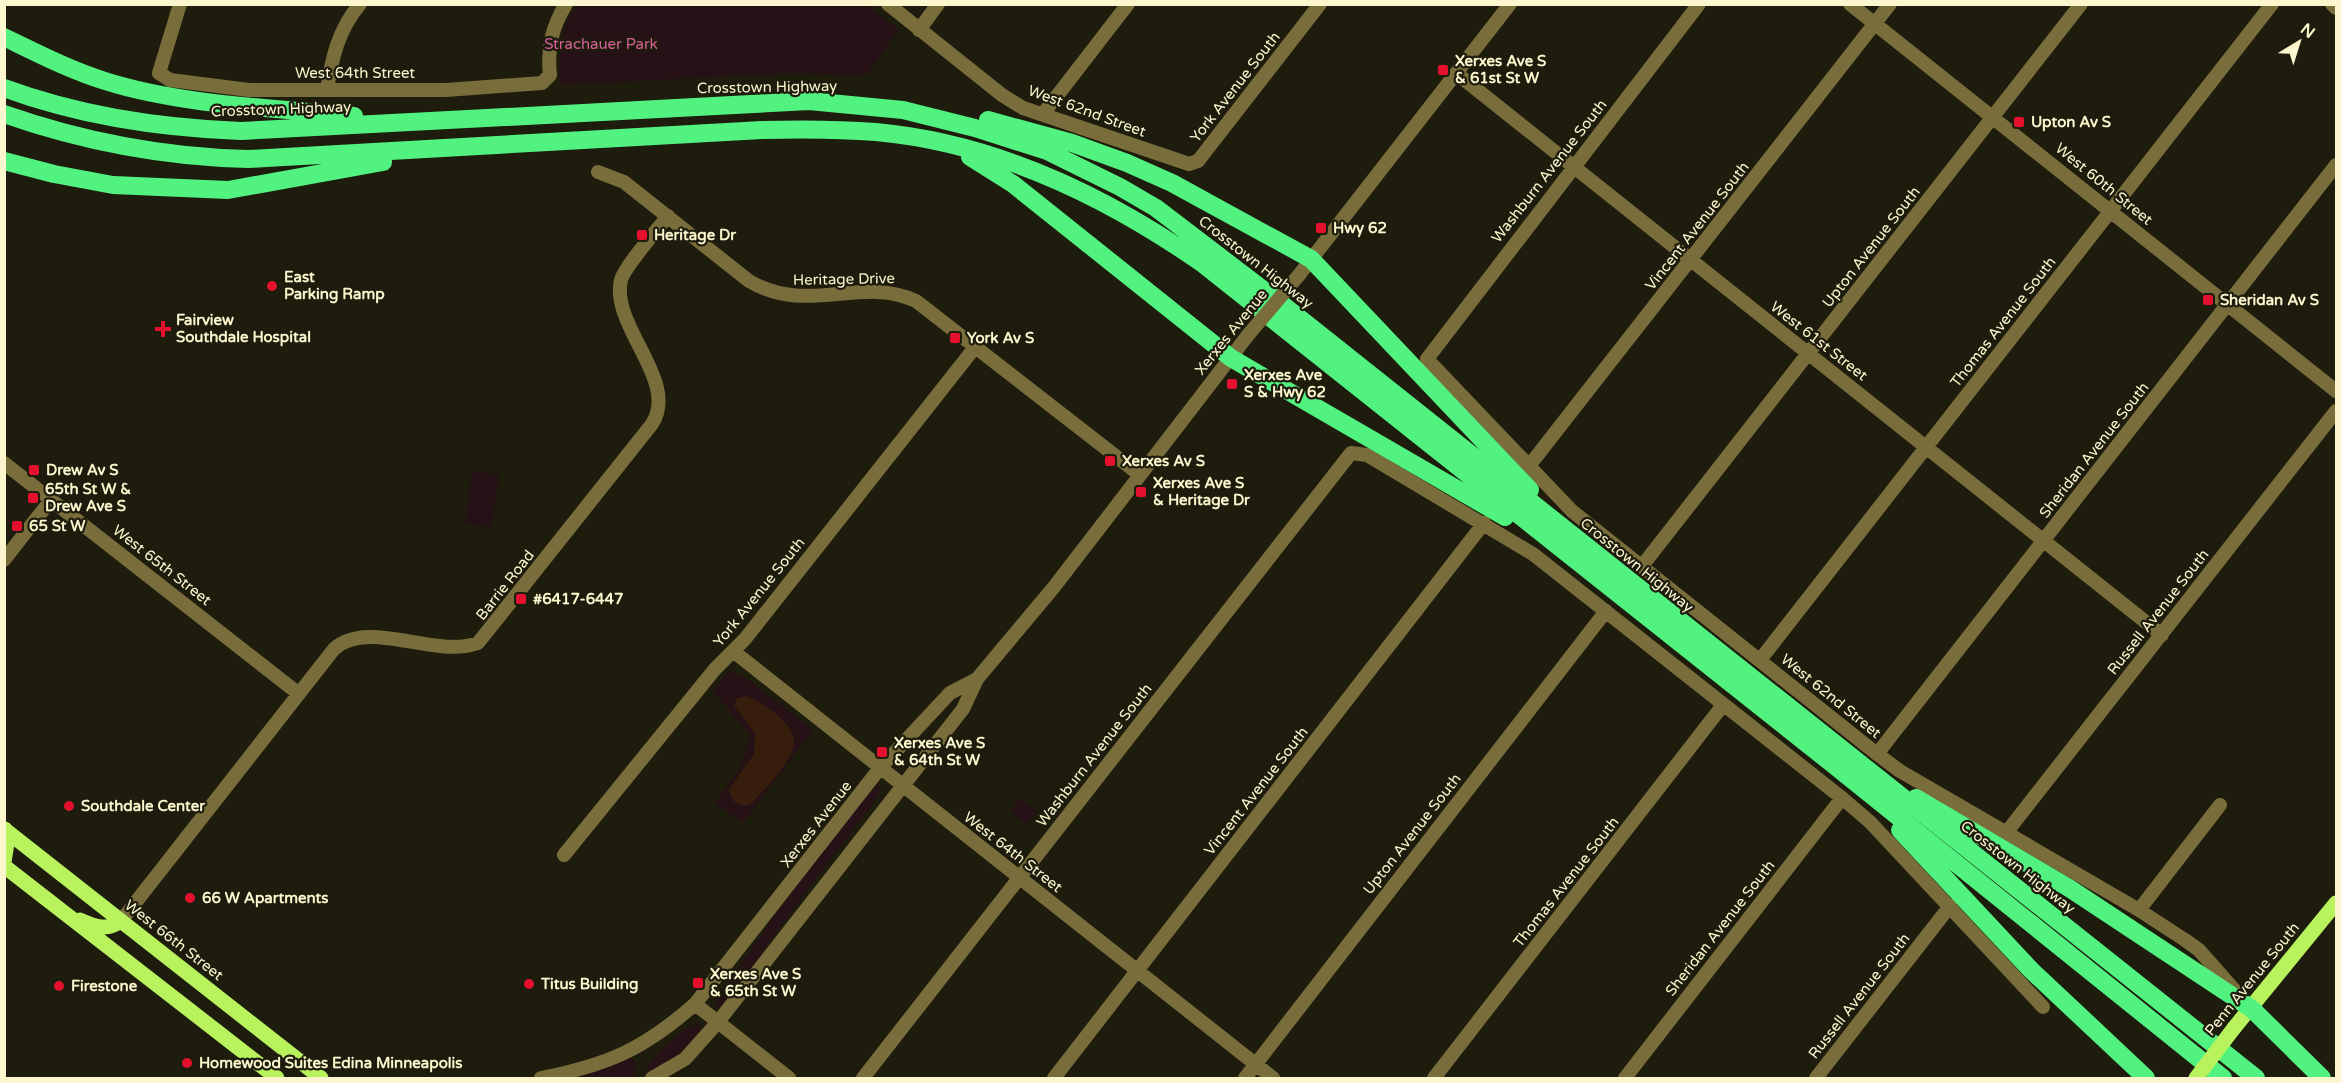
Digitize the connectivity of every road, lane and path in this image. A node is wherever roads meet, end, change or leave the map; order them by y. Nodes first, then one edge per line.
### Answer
1 (180, 4) edge
2 (360, 4) edge
3 (566, 4) edge
4 (888, 4) edge
5 (938, 4) edge
6 (1128, 4) edge
7 (1320, 4) edge
8 (1509, 4) edge
9 (1699, 4) edge
10 (1850, 4) edge
11 (1890, 4) edge
12 (2081, 4) edge
13 (2272, 4) edge
14 (2332, 4) edge
15 (2337, 8) edge
16 (1875, 25) junction
17 (919, 30) junction
18 (4, 37) edge
19 (1456, 73) junction
20 (4, 88) edge
21 (327, 90) junction
22 (903, 110) junction
23 (4, 114) edge
24 (1043, 114) junction
25 (1993, 117) junction
26 (391, 123) junction
27 (953, 146) junction
28 (431, 150) junction
29 (4, 161) edge
30 (1198, 161) joint
31 (2337, 165) edge
32 (1573, 167) junction
33 (598, 172) dead end
34 (2112, 211) junction
35 (668, 216) junction
36 (1311, 259) junction
37 (1692, 259) junction
38 (2227, 306) junction
39 (976, 346) junction
40 (1809, 353) junction
41 (1231, 358) junction
42 (1427, 359) joint
43 (2337, 391) edge
44 (2337, 411) edge
45 (1927, 447) junction
46 (4, 463) edge
47 (1528, 466) junction
48 (1140, 475) junction
49 (51, 500) junction
50 (1484, 523) junction
51 (2044, 540) junction
52 (4, 560) edge
53 (1591, 562) junction
54 (1642, 567) junction
55 (1606, 611) junction
56 (2162, 634) junction
57 (733, 651) junction
58 (1760, 660) junction
59 (977, 679) junction
60 (299, 694) junction
61 (1723, 705) junction
62 (1833, 754) junction
63 (1877, 754) junction
64 (880, 768) junction
65 (902, 785) junction
66 (1842, 798) junction
67 (2220, 805) dead end
68 (5, 829) edge
69 (2006, 833) junction
70 (564, 855) dead end
71 (4, 864) edge
72 (1020, 878) junction
73 (2337, 903) edge
74 (1950, 906) junction
75 (2139, 910) junction
76 (67, 915) junction
77 (121, 921) junction
78 (1137, 971) junction
79 (695, 1004) junction
80 (2043, 1007) dead end
81 (2252, 1009) junction
82 (718, 1022) junction
83 (250, 1058) junction
84 (1255, 1065) junction
85 (266, 1078) edge
86 (277, 1078) edge
87 (321, 1078) edge
88 (541, 1078) edge
89 (652, 1078) edge
90 (789, 1078) edge
91 (863, 1078) edge
92 (1054, 1078) edge
93 (1245, 1078) edge
94 (1273, 1078) edge
95 (1434, 1078) edge
96 (1625, 1078) edge
97 (1816, 1078) edge
98 (2146, 1078) edge
99 (2196, 1078) edge
100 (2223, 1078) edge
101 (2256, 1078) edge
102 (2322, 1078) edge

1 - 21 street, West 64th Street
2 - 21 street
3 - 21 street, West 64th Street
4 - 17 street, West 62nd Street
5 - 17 street
6 - 24 street
7 - 30 street, York Avenue South
8 - 19 street, Xerxes Avenue
9 - 32 street, Washburn Avenue South
10 - 16 street, West 60th Street
11 - 16 street, Vincent Avenue South
12 - 25 street, Upton Avenue South
13 - 34 street, Thomas Avenue South
14 - 15 street
16 - 25 street, West 60th Street
16 - 37 street, Vincent Avenue South
17 - 24 street, West 62nd Street
18 - 26 highway
19 - 32 street, West 61st Street
19 - 36 street, Xerxes Avenue
20 - 26 highway, Crosstown Highway
22 - 26 highway, Crosstown Highway
22 - 36 highway
22 - 53 highway, Crosstown Highway
23 - 28 highway, Crosstown Highway
24 - 30 street, West 62nd Street
25 - 34 street, West 60th Street
25 - 40 street, Upton Avenue South
27 - 28 highway, Crosstown Highway
27 - 41 highway
27 - 53 highway, Crosstown Highway
28 - 29 highway
31 - 38 street, Sheridan Avenue South
32 - 37 street, West 61st Street
32 - 42 street, Washburn Avenue South
33 - 35 street, Heritage Drive
34 - 38 street, West 60th Street
34 - 45 street, Thomas Avenue South
35 - 39 street, Heritage Drive
35 - 60 street, Barrie Road
36 - 41 street, Xerxes Avenue, bridge
36 - 53 highway
37 - 40 street, West 61st Street
37 - 47 street, Vincent Avenue South
38 - 43 street, West 60th Street
38 - 51 street, Sheridan Avenue South
39 - 48 street, Heritage Drive
39 - 57 street, York Avenue South
40 - 45 street, West 61st Street
40 - 54 street, Upton Avenue South
41 - 48 street, Xerxes Avenue
41 - 53 highway
42 - 47 street, West 62nd Street
44 - 56 street, Russell Avenue South
45 - 51 street, West 61st Street
45 - 58 street, Thomas Avenue South
46 - 49 street, West 65th Street
47 - 54 street, West 62nd Street
48 - 59 street, Xerxes Avenue
49 - 52 street
49 - 60 street, West 65th Street
50 - 55 street
50 - 72 street, Washburn Avenue South
50 - 78 street, Vincent Avenue South
51 - 56 street, West 61st Street
51 - 63 street, Sheridan Avenue South
53 - 62 highway, Crosstown Highway
54 - 58 street, West 62nd Street
55 - 61 street
55 - 84 street, Upton Avenue South
56 - 69 street, Russell Avenue South
57 - 64 street, West 64th Street
57 - 70 street, York Avenue South
58 - 63 street, West 62nd Street
59 - 64 street, Xerxes Avenue
59 - 65 street, Xerxes Avenue
60 - 77 street, Barrie Road
61 - 66 street
61 - 95 street, Thomas Avenue South
62 - 81 highway
62 - 98 highway
62 - 100 highway, Crosstown Highway
62 - 101 highway, Crosstown Highway
63 - 69 street, West 62nd Street
64 - 65 street, West 64th Street
64 - 79 street, Xerxes Avenue
65 - 72 street, West 64th Street
65 - 82 street, Xerxes Avenue
66 - 74 street
66 - 96 street, Sheridan Avenue South
67 - 75 street
68 - 71 main road
68 - 77 main road, West 66th Street
69 - 75 street, West 62nd Street
71 - 76 main road
72 - 78 street, West 64th Street
72 - 91 street, Washburn Avenue South
73 - 81 main road, Penn Avenue South
74 - 80 street
74 - 97 street, Russell Avenue South
75 - 81 street, West 62nd Street
76 - 77 main road
76 - 83 main road
77 - 87 main road, West 66th Street
78 - 84 street, West 64th Street
78 - 92 street, Vincent Avenue South
79 - 82 street
79 - 88 street
81 - 99 main road, Penn Avenue South, bridge
81 - 102 highway
82 - 89 street
82 - 90 street
83 - 85 main road
83 - 86 main road
84 - 93 street, Upton Avenue South
84 - 94 street, West 64th Street

